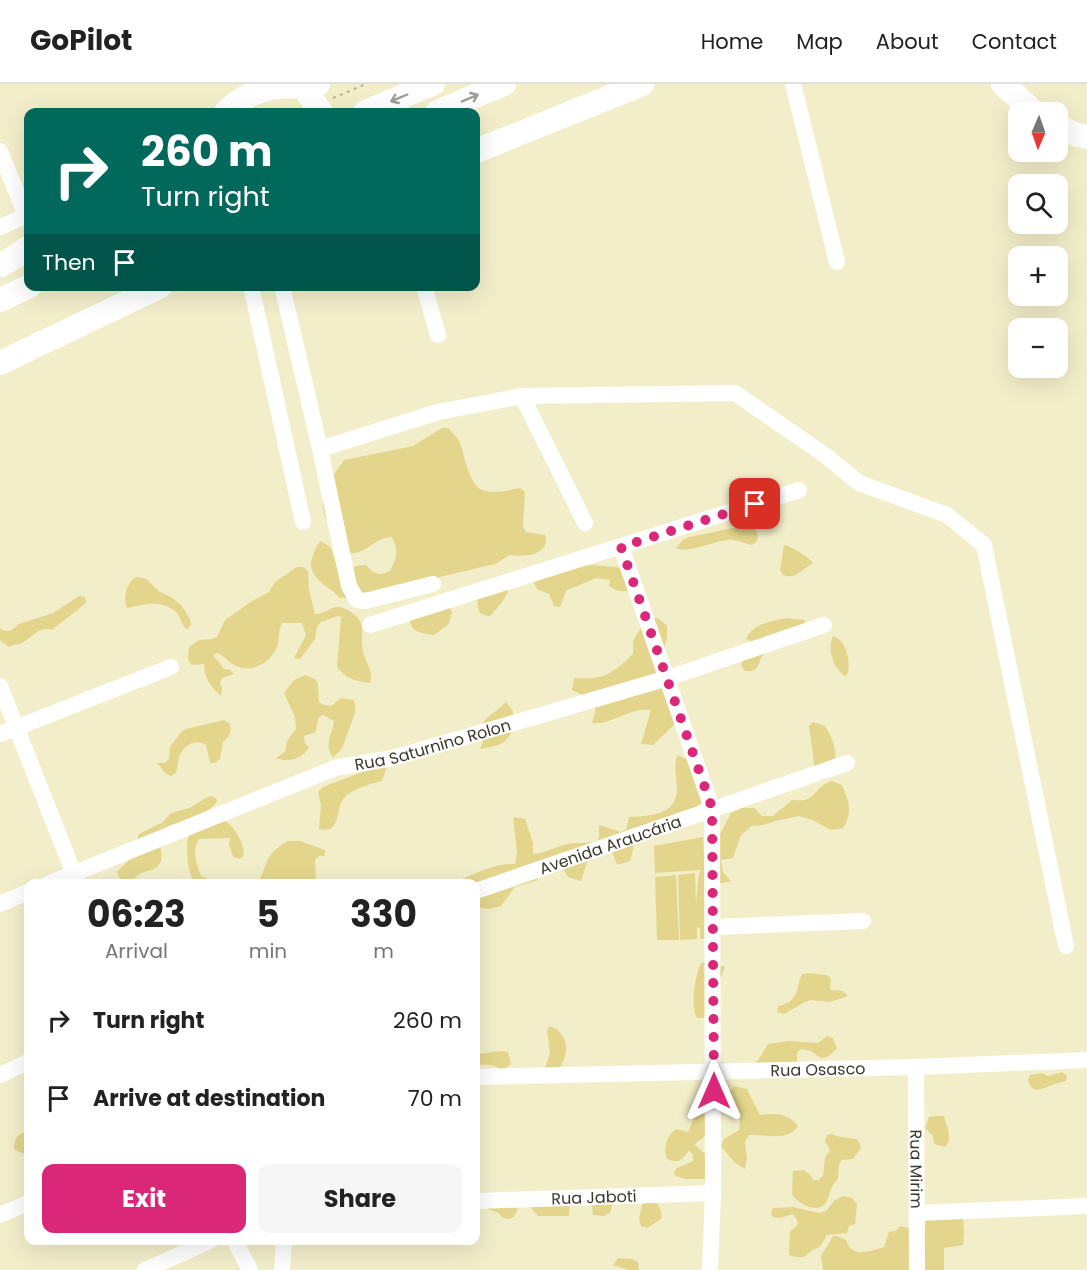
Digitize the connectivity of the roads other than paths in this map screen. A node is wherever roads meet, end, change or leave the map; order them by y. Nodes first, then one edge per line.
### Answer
1 (433, 84) edge
2 (504, 84) edge
3 (642, 84) edge
4 (794, 84) edge
5 (1002, 84) edge
6 (311, 86) edge
7 (1023, 102) edge
8 (230, 108) edge
9 (319, 108) edge
10 (375, 108) edge
11 (447, 108) edge
12 (1068, 131) edge
13 (1087, 137) edge
14 (480, 150) edge
15 (0, 151) edge
16 (24, 208) edge
17 (24, 216) edge
18 (0, 227) edge
19 (24, 250) edge
20 (24, 255) edge
21 (837, 262) dead end
22 (0, 265) edge
23 (24, 289) edge
24 (151, 291) edge
25 (252, 291) edge
26 (283, 291) edge
27 (425, 291) edge
28 (0, 300) edge
29 (438, 335) dead end
30 (0, 363) edge
31 (522, 396) junction
32 (320, 449) junction
33 (800, 490) dead end
34 (303, 522) dead end
35 (585, 523) dead end
36 (621, 547) junction
37 (433, 584) dead end
38 (370, 625) dead end
39 (824, 625) dead end
40 (171, 667) dead end
41 (668, 678) junction
42 (0, 686) edge
43 (17, 726) junction
44 (0, 734) edge
45 (847, 764) dead end
46 (712, 808) junction
47 (75, 878) edge
48 (480, 890) edge
49 (24, 894) edge
50 (0, 904) edge
51 (863, 921) dead end
52 (712, 927) junction
53 (1066, 946) dead end
54 (1087, 1060) edge
55 (24, 1064) edge
56 (916, 1067) junction
57 (714, 1071) junction
58 (0, 1075) edge
59 (480, 1077) edge
60 (713, 1193) junction
61 (480, 1201) edge
62 (24, 1205) edge
63 (1087, 1206) edge
64 (918, 1213) junction
65 (0, 1215) edge
66 (201, 1245) edge
67 (237, 1245) edge
68 (284, 1245) edge
69 (145, 1270) edge
70 (250, 1270) edge
71 (282, 1270) edge
72 (711, 1270) edge
73 (917, 1270) edge

1 -> 10 highway
11 -> 2 highway
3 - 14 highway
4 - 21 street
5 - 7 highway
6 - 8 highway
6 - 9 highway
12 - 13 highway
15 - 16 street
17 - 18 street
19 - 22 highway
20 - 22 highway
23 - 28 highway
24 - 30 highway
25 - 34 street
26 - 32 street
27 - 29 street
31 - 32 street
31 - 35 street
31 - 53 street
32 - 37 street
33 - 36 street
36 - 38 street
36 - 41 street
39 - 41 street, Rua Saturnino Rolon
40 - 43 street
41 - 46 street
41 - 47 street, Rua Saturnino Rolon
42 - 43 street
43 - 44 street
43 - 47 street
45 - 46 street, Avenida Araucária
46 - 48 street, Avenida Araucária
46 - 52 street
49 - 50 street
51 - 52 street
52 - 57 street
54 - 56 street, Rua Osasco
55 - 58 street
56 - 57 street, Rua Osasco
56 - 64 street, Rua Mirim
57 - 59 street, Rua Osasco
57 - 60 street
60 - 61 street, Rua Jaboti
60 - 72 street
62 - 65 street
63 - 64 street
64 - 73 street, Rua Mirim
66 - 69 street
67 - 70 street
68 - 71 street

